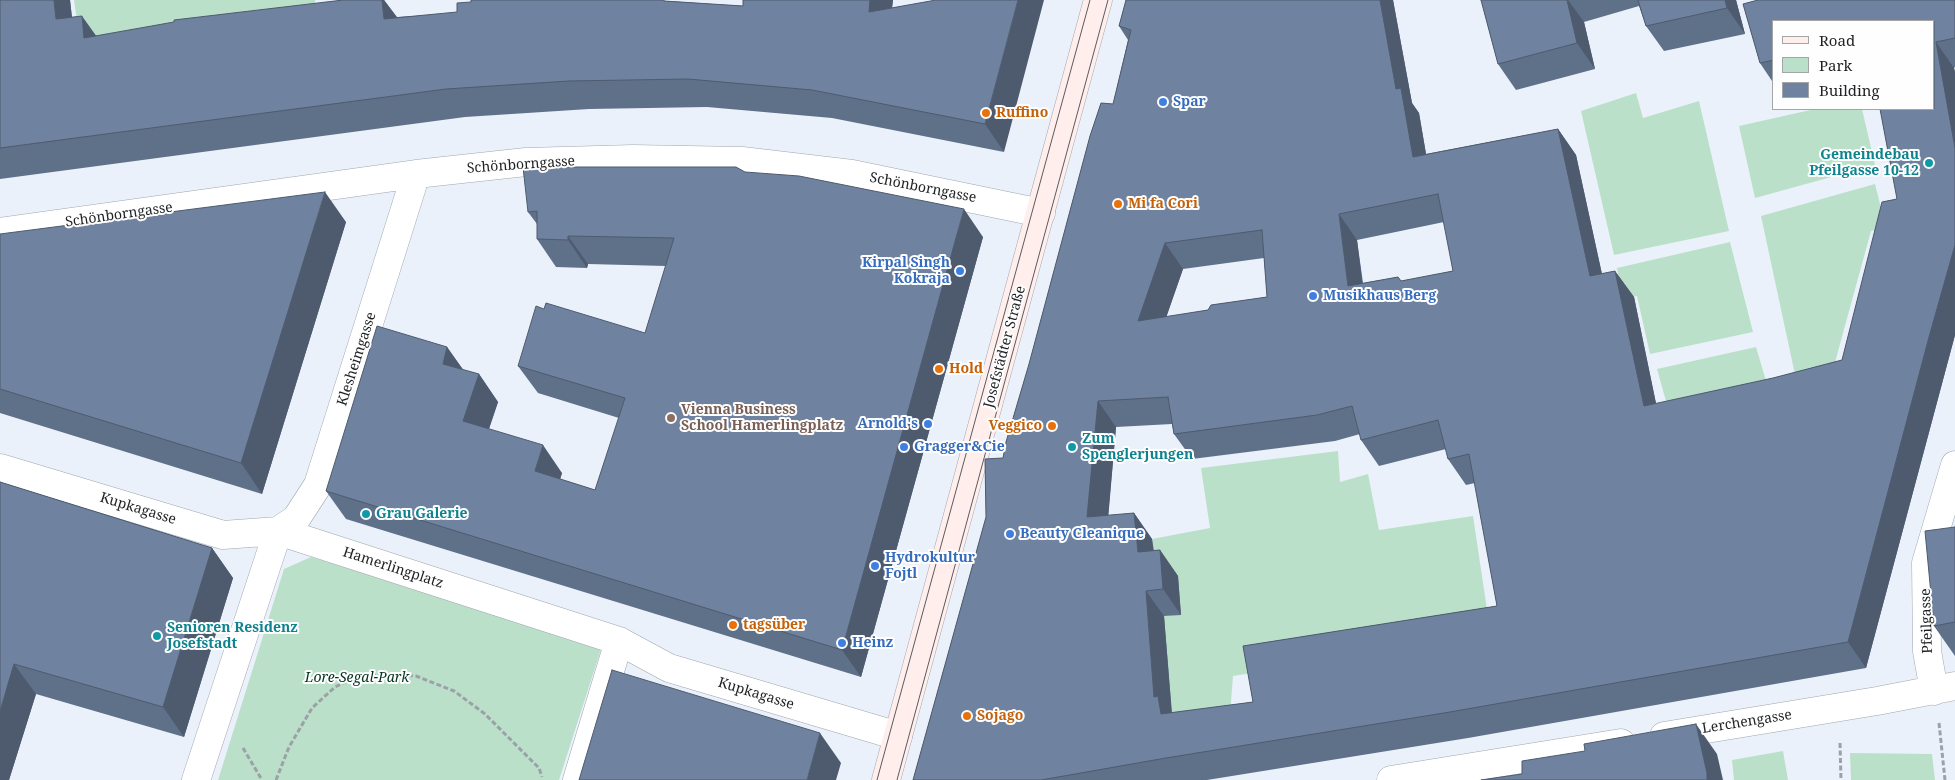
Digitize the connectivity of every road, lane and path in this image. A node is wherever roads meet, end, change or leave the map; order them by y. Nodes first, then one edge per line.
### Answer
1 (1098, 0) edge
2 (416, 174) junction
3 (1041, 213) junction
4 (0, 232) edge
5 (1955, 465) edge
6 (0, 468) edge
7 (278, 531) junction
8 (619, 641) junction
9 (1944, 688) edge
10 (898, 736) junction
11 (196, 780) edge
12 (276, 780) edge
13 (543, 780) edge
14 (577, 780) edge
15 (886, 780) edge
16 (1391, 780) edge
17 (1945, 780) edge

1 - 3 street, Josefstädter Straße
2 - 3 street, Schönborngasse
2 - 4 street, Schönborngasse
2 - 7 street, Klesheimgasse
3 - 10 street, Josefstädter Straße
5 - 9 street, Pfeilgasse
6 - 7 street, Kupkagasse
7 - 8 street, Hamerlingplatz
7 - 11 street
8 - 10 street, Kupkagasse
8 - 14 street
9 - 16 street, Lerchengasse
9 - 17 path
10 - 15 street, Josefstädter Straße
12 - 13 path

